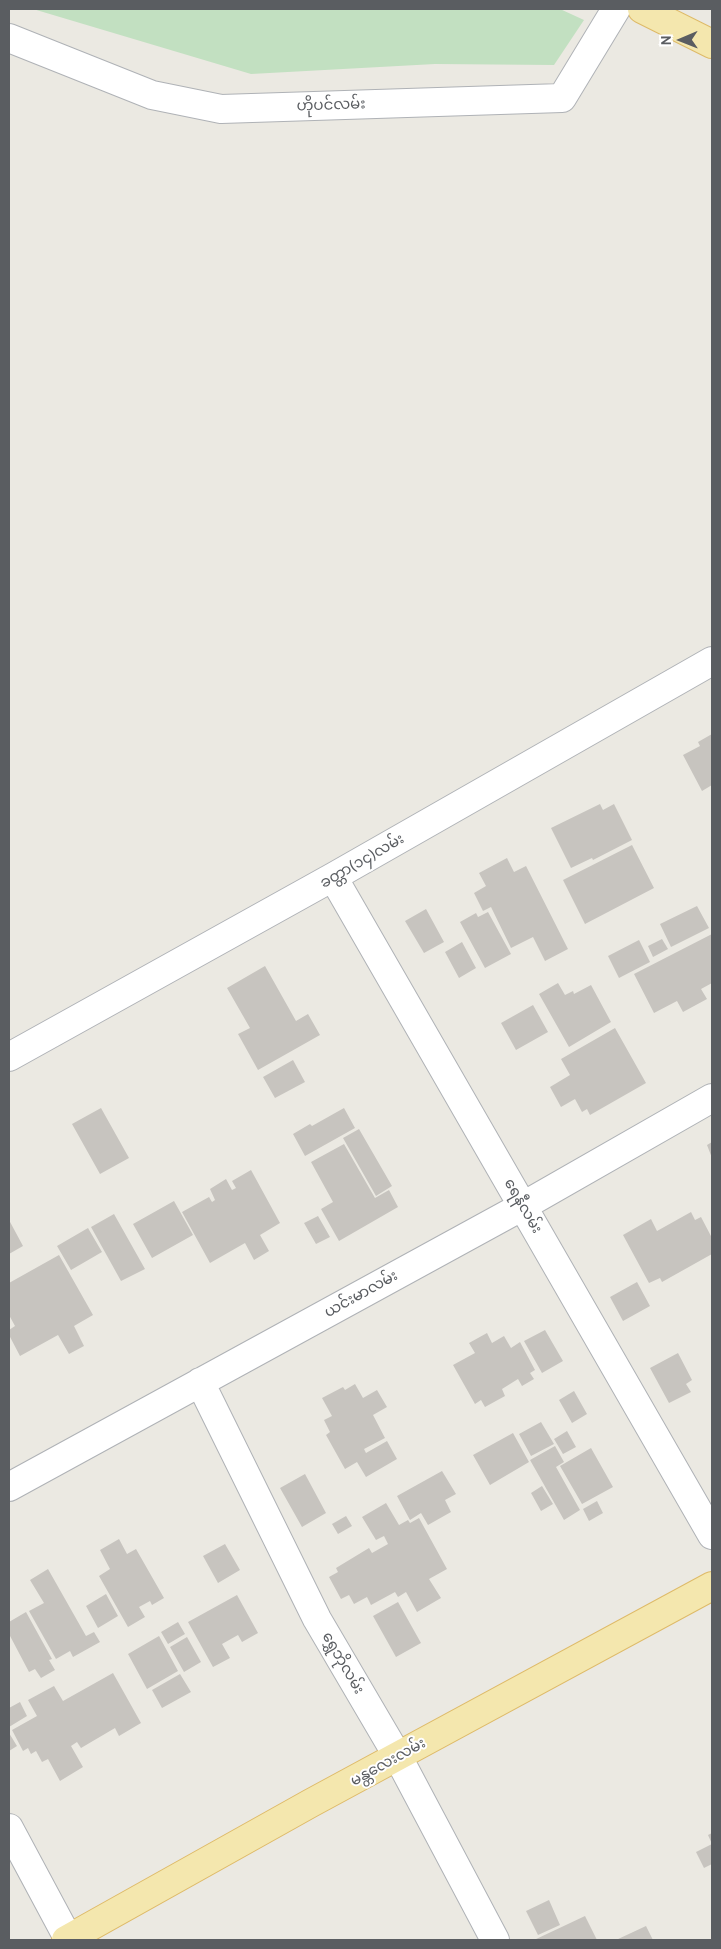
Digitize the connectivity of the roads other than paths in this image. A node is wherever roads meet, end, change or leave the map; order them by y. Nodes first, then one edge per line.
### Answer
1 (616, 9) edge
2 (642, 9) edge
3 (9, 38) edge
4 (712, 44) edge
5 (712, 661) edge
6 (333, 877) junction
7 (9, 1057) edge
8 (712, 1098) edge
9 (523, 1206) junction
10 (200, 1382) junction
11 (9, 1487) edge
12 (712, 1535) edge
13 (712, 1586) edge
14 (398, 1756) junction
15 (9, 1828) edge
16 (68, 1940) edge
17 (495, 1940) edge

1 - 3 street, ဟိုပင်လမ်း
2 - 4 main road
5 - 6 street, ခတ္တာ(၁၄)လမ်း
6 - 7 street, ခတ္တာ(၁၄)လမ်း
6 - 9 street, ရေနီလမ်း
8 - 9 street, ယင်းမာလမ်း
9 - 10 street, ယင်းမာလမ်း
9 - 12 street, ရေနီလမ်း
10 - 11 street, ယင်းမာလမ်း
10 - 14 street, ရွှေဘိုလမ်း
13 - 14 main road, မန္တလေးလမ်း
14 - 16 main road, မန္တလေးလမ်း
14 - 17 street, ရွှေဘိုလမ်း
15 - 16 street

